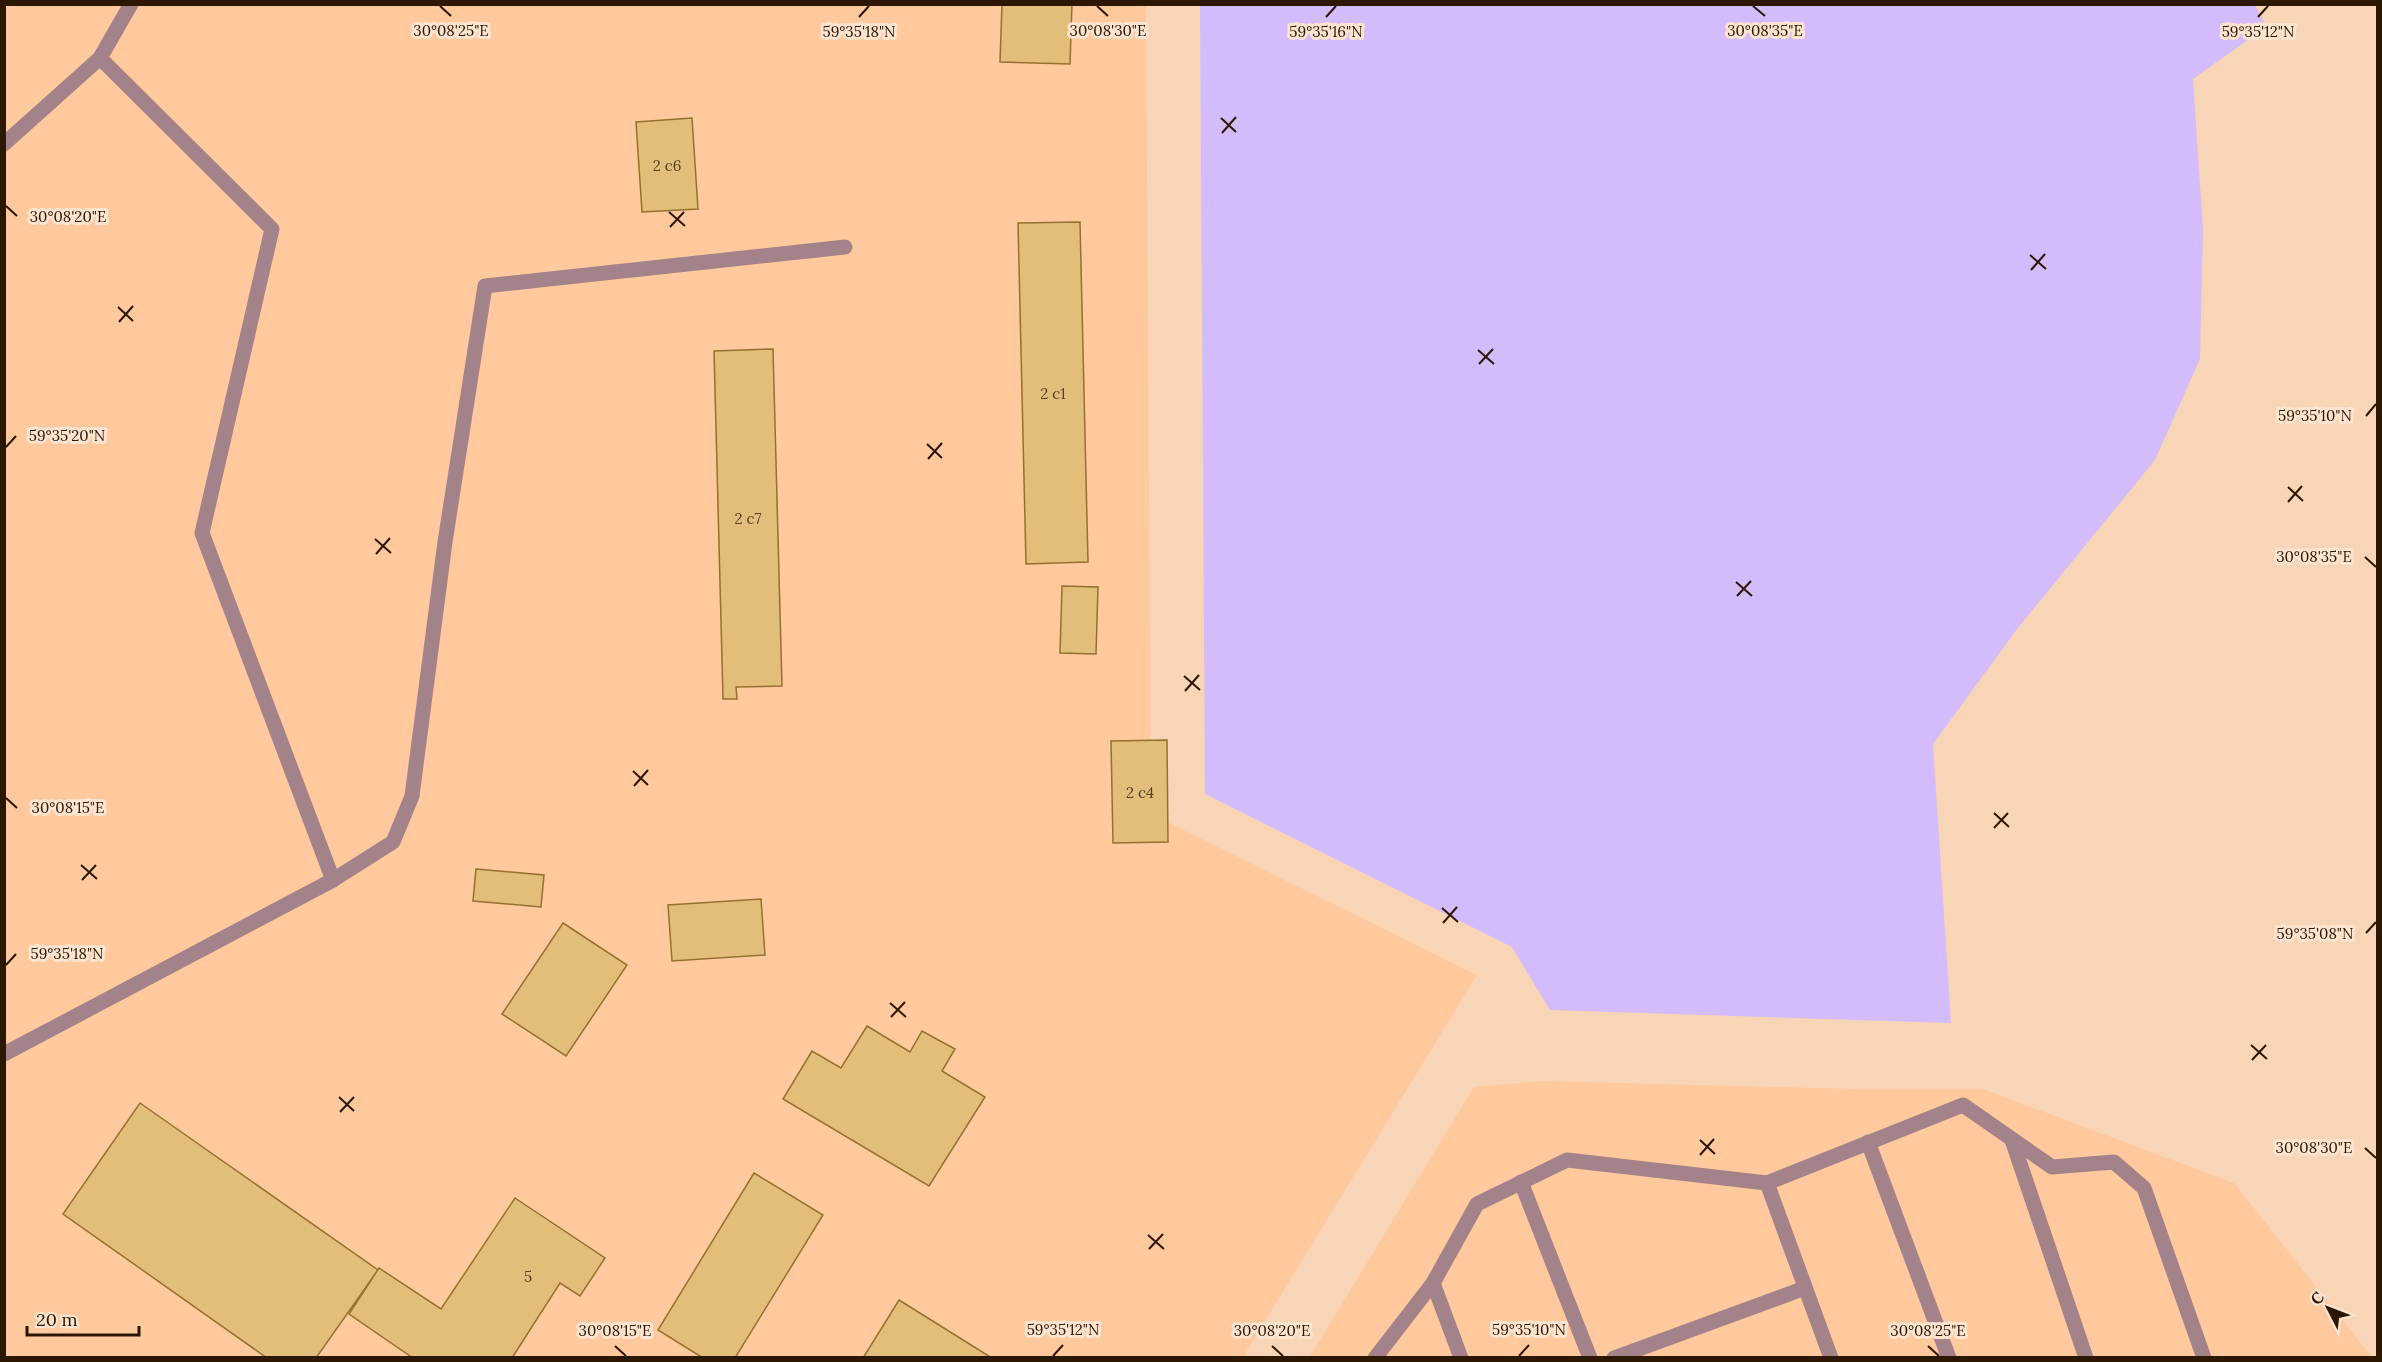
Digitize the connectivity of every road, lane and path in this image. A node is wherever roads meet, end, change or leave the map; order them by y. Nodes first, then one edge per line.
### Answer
1 (131, 4) edge
2 (100, 58) junction
3 (4, 144) edge
4 (845, 247) dead end
5 (333, 880) junction
6 (4, 1054) edge
7 (2012, 1140) junction
8 (1868, 1142) junction
9 (1521, 1182) junction
10 (1767, 1184) junction
11 (1433, 1283) junction
12 (1805, 1288) junction
13 (1375, 1358) edge
14 (1461, 1358) edge
15 (1590, 1358) edge
16 (1614, 1358) edge
17 (1831, 1358) edge
18 (1949, 1358) edge
19 (2086, 1358) edge
20 (2204, 1358) edge

1 - 2 lane
2 - 3 lane
2 - 5 lane
4 - 5 lane
5 - 6 lane
7 - 8 lane
7 - 19 lane
7 - 20 lane
8 - 10 lane
8 - 18 lane
9 - 10 lane
9 - 11 lane
9 - 15 lane
10 - 12 lane
11 - 13 lane
11 - 14 lane
12 - 16 lane
12 - 17 lane

